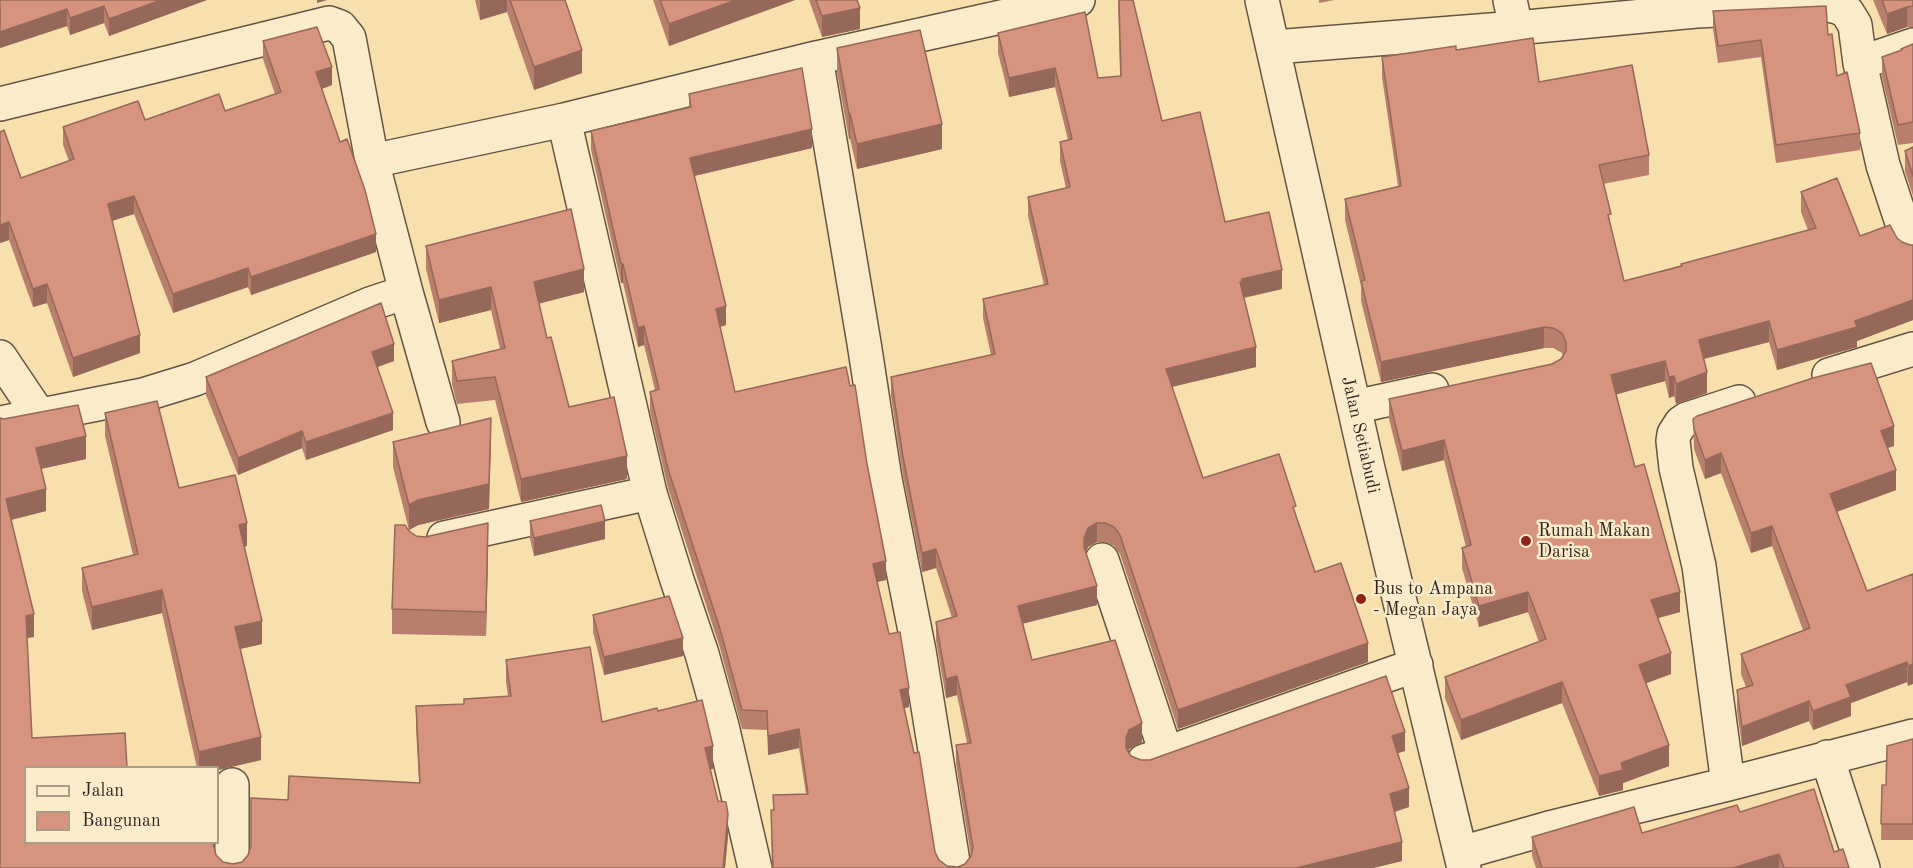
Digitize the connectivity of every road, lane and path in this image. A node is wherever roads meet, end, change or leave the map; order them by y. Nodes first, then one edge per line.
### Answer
1 (1078, 0) edge
2 (1262, 0) edge
3 (1513, 14) edge
4 (1913, 45) edge
5 (1274, 47) junction
6 (816, 58) junction
7 (1860, 63) junction
8 (0, 104) edge
9 (564, 120) junction
10 (372, 161) junction
11 (1913, 247) edge
12 (406, 291) junction
13 (1913, 349) edge
14 (0, 357) edge
15 (1797, 384) edge
16 (1457, 385) edge
17 (1766, 394) edge
18 (1354, 407) junction
19 (39, 415) junction
20 (443, 422) dead end
21 (0, 423) edge
22 (650, 493) junction
23 (422, 543) edge
24 (1102, 560) dead end
25 (1416, 665) junction
26 (1913, 736) edge
27 (1827, 758) junction
28 (1728, 784) junction
29 (231, 785) dead end
30 (1462, 860) edge
31 (232, 868) edge
32 (755, 868) edge
33 (954, 868) edge
34 (1863, 868) edge

1 - 6 street
2 - 5 street, Jalan Setiabudi
3 - 5 street
3 - 7 street
4 - 7 street
5 - 18 street, Jalan Setiabudi
6 - 9 street
6 - 33 street
7 - 11 street
8 - 10 street
9 - 10 street
9 - 22 street
10 - 12 street
12 - 19 street
12 - 20 street
13 - 15 street
14 - 19 street
16 - 18 street
17 - 28 street
18 - 25 street, Jalan Setiabudi
19 - 21 street
22 - 23 street
22 - 32 street
24 - 25 street
25 - 30 street, Jalan Setiabudi
26 - 27 street
27 - 28 street
27 - 34 street
28 - 30 street
29 - 31 street

